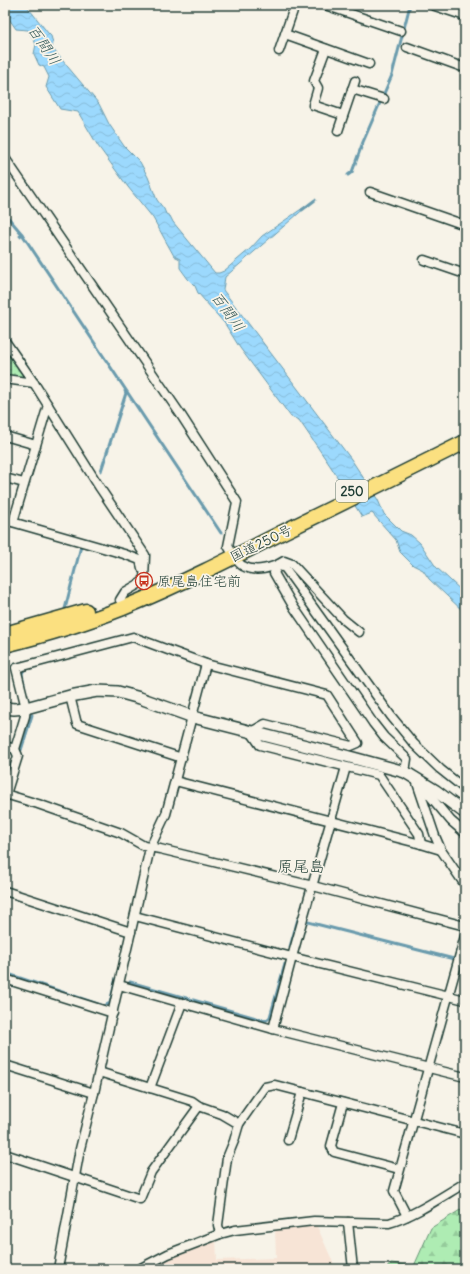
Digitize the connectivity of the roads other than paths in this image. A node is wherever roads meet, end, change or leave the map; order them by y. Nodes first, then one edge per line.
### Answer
1 (295, 5) edge
2 (325, 5) edge
3 (432, 5) edge
4 (465, 16) edge
5 (401, 31) dead end
6 (285, 34) junction
7 (407, 47) dead end
8 (326, 49) junction
9 (279, 51) dead end
10 (369, 64) dead end
11 (465, 68) edge
12 (383, 98) dead end
13 (343, 115) junction
14 (338, 131) dead end
15 (5, 158) edge
16 (370, 192) dead end
17 (465, 225) edge
18 (424, 260) dead end
19 (465, 274) edge
20 (5, 341) edge
21 (5, 379) edge
22 (34, 383) junction
23 (48, 405) junction
24 (465, 435) edge
25 (5, 436) edge
26 (465, 442) edge
27 (36, 445) junction
28 (5, 478) edge
29 (24, 483) junction
30 (9, 521) edge
31 (236, 552) junction
32 (278, 565) junction
33 (144, 581) junction
34 (120, 600) junction
35 (358, 632) dead end
36 (5, 634) edge
37 (5, 645) edge
38 (206, 664) junction
39 (70, 696) junction
40 (5, 708) edge
41 (26, 708) junction
42 (193, 717) junction
43 (251, 732) junction
44 (5, 746) edge
45 (15, 749) junction
46 (182, 758) junction
47 (346, 767) junction
48 (410, 775) junction
49 (175, 781) junction
50 (465, 789) edge
51 (6, 794) edge
52 (465, 813) edge
53 (331, 822) junction
54 (465, 833) edge
55 (422, 844) junction
56 (150, 848) junction
57 (441, 850) junction
58 (465, 885) edge
59 (313, 886) junction
60 (5, 891) edge
61 (135, 916) junction
62 (465, 926) edge
63 (131, 932) junction
64 (465, 936) edge
65 (292, 957) junction
66 (5, 979) edge
67 (119, 985) junction
68 (448, 996) junction
69 (465, 1000) edge
70 (182, 1003) junction
71 (113, 1013) junction
72 (274, 1029) junction
73 (5, 1065) edge
74 (429, 1068) junction
75 (99, 1072) junction
76 (465, 1077) edge
77 (150, 1088) junction
78 (302, 1092) junction
79 (94, 1093) junction
80 (343, 1103) junction
81 (199, 1106) junction
82 (412, 1122) junction
83 (239, 1124) junction
84 (465, 1134) edge
85 (288, 1140) dead end
86 (5, 1154) edge
87 (400, 1169) junction
88 (75, 1177) junction
89 (465, 1183) edge
90 (407, 1216) junction
91 (348, 1222) junction
92 (220, 1234) junction
93 (58, 1269) edge
94 (139, 1269) edge
95 (353, 1269) edge

1 - 6 street
2 - 5 street
3 - 4 street
6 - 8 street
6 - 9 street
7 - 11 street
8 - 10 street
8 - 13 street
12 - 13 street
13 - 14 street
15 - 31 street
16 - 17 street
18 - 19 street
20 - 22 street
21 - 22 street
22 - 23 street
23 - 27 street
23 - 33 street
24 - 31 highway, 国道250号 / 250
25 - 27 street
26 - 31 highway, 国道250号 / 250
27 - 29 street
28 - 29 street
29 - 30 street
30 - 33 street
31 - 32 street
31 - 34 highway, 国道250号 / 250
31 - 37 highway, 国道250号 / 250
32 - 35 street
32 - 48 street
32 - 50 street
33 - 34 street
34 - 36 highway, 国道250号 / 250
38 - 41 street
38 - 42 street
38 - 43 street
39 - 41 street
39 - 42 street
39 - 46 street
40 - 41 street
41 - 45 street
42 - 43 street
42 - 46 street
43 - 47 street
43 - 48 street
44 - 45 street
45 - 51 street
46 - 49 street
47 - 53 street
47 - 55 street
48 - 52 street
48 - 54 street
48 - 57 street
49 - 53 street
49 - 56 street
51 - 56 street
53 - 55 street
53 - 59 street
55 - 57 street
56 - 59 street
56 - 61 street
57 - 58 street
59 - 62 street
59 - 65 street
60 - 63 street
61 - 63 street
61 - 65 street
63 - 67 street
64 - 68 street
65 - 68 street
65 - 72 street
66 - 71 street
67 - 70 street
67 - 71 street
68 - 69 street
68 - 74 street
70 - 72 street
70 - 77 street
71 - 75 street
72 - 74 street
73 - 79 street
74 - 76 street
74 - 82 street
75 - 77 street
75 - 79 street
77 - 81 street
78 - 80 street
78 - 83 street
78 - 85 street
79 - 88 street
80 - 82 street
80 - 87 street
81 - 83 street
81 - 88 street
82 - 84 street
82 - 87 street
83 - 92 street
86 - 88 street
87 - 90 street
88 - 93 street
89 - 90 street
90 - 91 street
91 - 92 street
91 - 95 street
92 - 94 street

